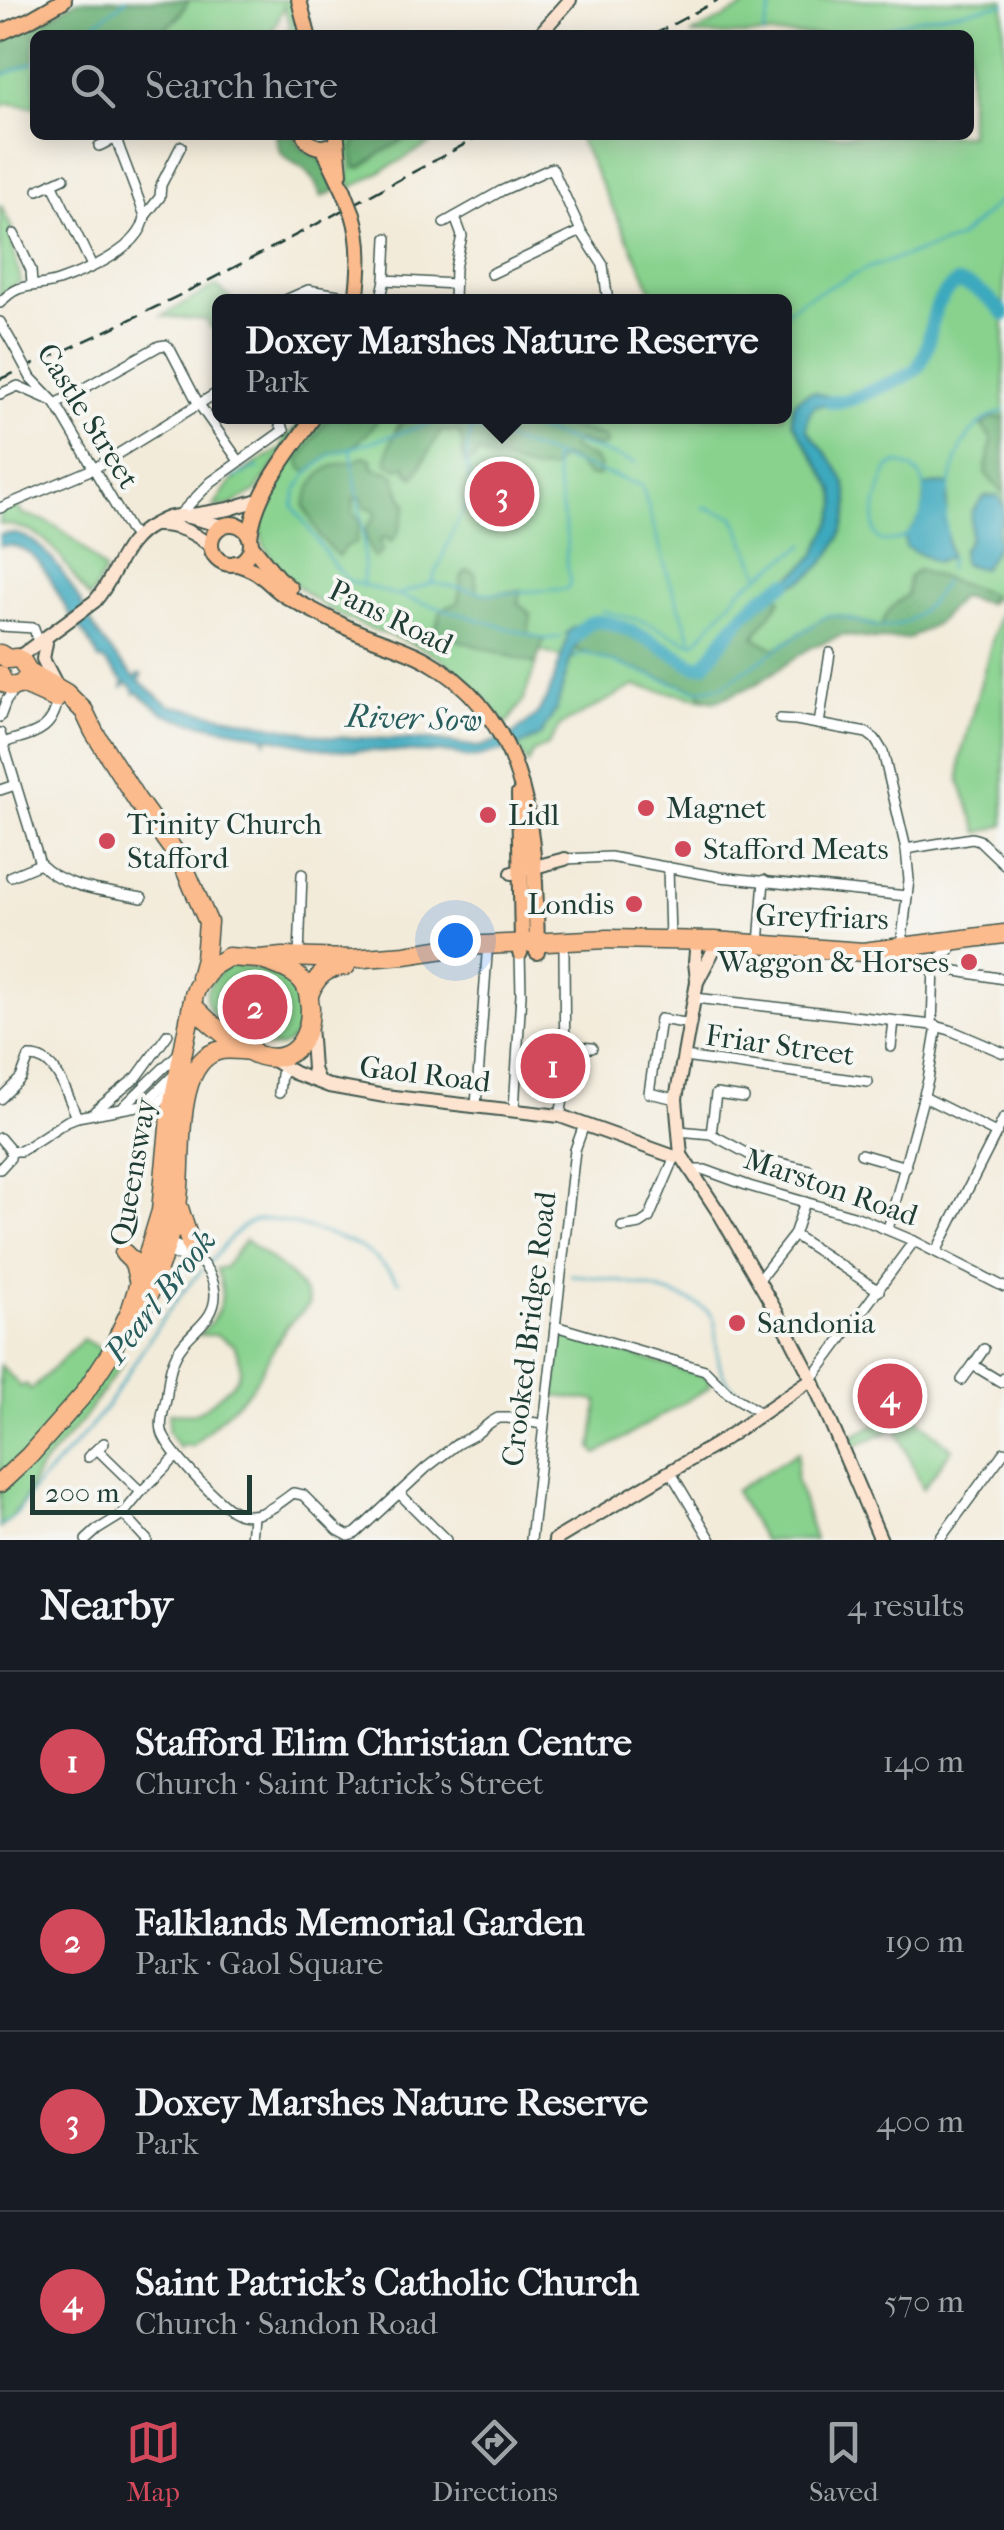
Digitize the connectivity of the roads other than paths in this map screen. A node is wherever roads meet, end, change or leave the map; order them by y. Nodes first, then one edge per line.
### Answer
1 (64, 0) edge
2 (298, 0) edge
3 (570, 0) edge
4 (307, 30) edge
5 (543, 30) edge
6 (0, 33) edge
7 (113, 140) edge
8 (121, 140) edge
9 (308, 140) edge
10 (335, 140) edge
11 (338, 140) edge
12 (99, 146) dead end
13 (181, 146) dead end
14 (323, 148) junction
15 (163, 151) dead end
16 (175, 156) junction
17 (64, 178) dead end
18 (52, 183) junction
19 (342, 188) junction
20 (38, 190) dead end
21 (145, 216) junction
22 (455, 217) junction
23 (444, 223) dead end
24 (581, 231) junction
25 (14, 234) dead end
26 (390, 244) dead end
27 (92, 266) junction
28 (491, 274) dead end
29 (386, 280) junction
30 (32, 284) junction
31 (454, 284) junction
32 (299, 294) edge
33 (327, 294) edge
34 (356, 294) edge
35 (382, 294) edge
36 (454, 294) edge
37 (607, 294) edge
38 (0, 303) edge
39 (0, 322) edge
40 (0, 394) edge
41 (212, 395) edge
42 (198, 403) junction
43 (56, 404) junction
44 (212, 424) edge
45 (212, 424) edge
46 (280, 424) edge
47 (309, 424) edge
48 (238, 462) junction
49 (95, 468) junction
50 (260, 496) junction
51 (0, 508) edge
52 (184, 513) junction
53 (154, 524) junction
54 (225, 525) junction
55 (135, 536) junction
56 (250, 542) junction
57 (212, 547) junction
58 (235, 563) junction
59 (299, 601) junction
60 (0, 626) edge
61 (42, 642) junction
62 (830, 653) dead end
63 (11, 671) edge
64 (58, 694) junction
65 (0, 717) edge
66 (780, 719) dead end
67 (819, 724) junction
68 (1, 735) edge
69 (15, 786) junction
70 (0, 790) edge
71 (906, 849) junction
72 (565, 859) joint
73 (40, 864) junction
74 (1004, 864) edge
75 (668, 868) junction
76 (521, 871) junction
77 (302, 874) dead end
78 (11, 876) dead end
79 (764, 880) junction
80 (908, 896) junction
81 (142, 898) dead end
82 (208, 922) junction
83 (1004, 934) edge
84 (670, 939) junction
85 (758, 944) junction
86 (1004, 944) edge
87 (529, 947) junction
88 (904, 947) junction
89 (707, 948) junction
90 (564, 951) junction
91 (487, 955) junction
92 (237, 956) junction
93 (945, 956) junction
94 (298, 958) junction
95 (260, 959) junction
96 (1004, 979) edge
97 (195, 996) junction
98 (309, 996) junction
99 (695, 998) junction
100 (894, 1021) junction
101 (691, 1024) junction
102 (935, 1026) junction
103 (307, 1031) junction
104 (168, 1034) dead end
105 (564, 1046) junction
106 (891, 1047) dead end
107 (170, 1048) junction
108 (592, 1048) dead end
109 (1004, 1053) edge
110 (260, 1054) junction
111 (684, 1056) junction
112 (288, 1070) junction
113 (177, 1076) junction
114 (318, 1082) junction
115 (868, 1082) dead end
116 (128, 1086) junction
117 (279, 1093) dead end
118 (924, 1097) junction
119 (744, 1098) dead end
120 (0, 1099) edge
121 (676, 1099) junction
122 (131, 1106) junction
123 (476, 1106) junction
124 (514, 1110) junction
125 (93, 1113) junction
126 (560, 1116) junction
127 (77, 1117) junction
128 (1004, 1118) edge
129 (584, 1125) junction
130 (679, 1132) junction
131 (996, 1133) junction
132 (711, 1134) junction
133 (0, 1138) edge
134 (11, 1151) junction
135 (861, 1154) dead end
136 (678, 1156) junction
137 (906, 1167) junction
138 (0, 1169) edge
139 (692, 1170) junction
140 (810, 1170) dead end
141 (805, 1202) junction
142 (178, 1203) junction
143 (622, 1226) dead end
144 (888, 1229) junction
145 (794, 1235) junction
146 (914, 1241) junction
147 (155, 1242) junction
148 (936, 1252) junction
149 (124, 1253) dead end
150 (197, 1258) junction
151 (757, 1282) junction
152 (139, 1285) junction
153 (1004, 1287) edge
154 (880, 1290) junction
155 (555, 1326) junction
156 (984, 1349) dead end
157 (115, 1356) junction
158 (973, 1365) junction
159 (812, 1379) junction
160 (962, 1380) dead end
161 (1003, 1382) edge
162 (762, 1414) junction
163 (542, 1424) junction
164 (1004, 1452) edge
165 (177, 1456) junction
166 (88, 1457) dead end
167 (670, 1471) junction
168 (0, 1482) edge
169 (141, 1492) junction
170 (399, 1494) junction
171 (0, 1496) edge
172 (123, 1514) junction
173 (253, 1516) junction
174 (446, 1535) edge
175 (86, 1540) edge
176 (147, 1540) edge
177 (250, 1540) edge
178 (531, 1540) edge
179 (555, 1540) edge
180 (711, 1540) edge
181 (881, 1540) edge
182 (939, 1540) edge

1 - 6 main road
2 - 4 main road
3 - 5 street
7 - 12 street
8 - 21 street
9 - 14 main road
10 - 14 main road
11 - 19 main road
13 - 16 street
14 - 19 main road
15 - 16 street
16 - 21 street
17 - 18 street
18 - 20 street
18 - 27 street
19 - 34 main road, bridge
21 - 27 street
22 - 23 street
22 - 24 street
22 - 31 street
24 - 28 street
24 - 37 street
25 - 30 street
26 - 29 street
27 - 30 street
29 - 31 street
29 - 35 street
30 - 38 street
31 - 36 street
32 - 33 street
39 - 43 street, Castle Street, bridge
40 - 43 street
41 - 42 street
42 - 43 street
42 - 45 street
42 - 49 street
43 - 49 street, Castle Street
44 - 48 street
46 - 48 street
47 - 50 main road
48 - 52 street
49 - 51 street
49 - 55 street, Castle Street
50 - 52 street
50 - 54 main road
50 - 56 main road
52 - 53 street
52 - 54 street
53 - 55 street
53 - 57 street
54 - 56 main road
54 - 57 main road
55 - 61 street
56 - 58 main road
56 - 59 main road, Pans Road
57 - 58 main road
58 - 59 main road, Pans Road
59 - 76 main road, Pans Road
60 - 61 street
61 - 63 street
61 - 64 street
62 - 67 street
63 - 64 highway
63 - 65 street
64 - 68 street
64 - 82 highway
66 - 67 street
67 - 71 street
68 - 69 street
69 - 70 street
69 - 73 street
71 - 74 street
71 - 80 street
72 - 75 street
72 - 76 street
73 - 78 street
73 - 81 street
75 - 79 street
75 - 84 street
76 - 87 main road, Pans Road
77 - 94 street
79 - 80 street
79 - 85 street
80 - 88 street
82 - 92 highway
82 - 97 highway, Queensway
83 - 88 highway, Greyfriars
84 - 87 highway
84 - 89 highway
85 - 88 highway, Greyfriars
85 - 89 highway, Greyfriars
86 - 93 highway, Greyfriars
87 - 90 highway
87 - 91 highway
87 - 94 highway
87 - 124 street
88 - 93 highway
89 - 90 highway
89 - 93 highway, Greyfriars
89 - 99 street
90 - 105 street
91 - 98 highway
91 - 123 street
92 - 95 highway
92 - 97 highway
93 - 96 street
93 - 102 street
94 - 95 highway
95 - 98 highway
97 - 107 highway, Queensway
97 - 110 highway
98 - 103 highway
99 - 100 street
99 - 101 street
100 - 102 street
100 - 106 street
101 - 111 street
101 - 121 street
102 - 109 street
102 - 118 street
103 - 110 highway
103 - 112 highway
103 - 114 street, Gaol Road
104 - 107 street
105 - 108 street
105 - 126 street
107 - 113 highway, Queensway
107 - 116 street
107 - 122 street
110 - 112 street, Gaol Road
110 - 142 highway, Queensway
111 - 115 street, Friar Street
111 - 121 street
112 - 114 street, Gaol Road
112 - 117 street
113 - 122 street
113 - 147 highway, Queensway
114 - 123 street, Gaol Road
116 - 122 street
116 - 125 street
118 - 131 street
118 - 137 street
119 - 132 street
120 - 127 street
121 - 130 street
122 - 125 street
123 - 124 street, Gaol Road
124 - 126 street, Gaol Road
125 - 127 street
126 - 129 street, Gaol Road
127 - 134 street
128 - 131 street
129 - 136 street, Gaol Road
129 - 155 street, Crooked Bridge Road
130 - 132 street
130 - 136 street
131 - 148 street
132 - 140 street
133 - 134 street
134 - 138 street
135 - 137 street
136 - 139 street
136 - 143 street
137 - 144 street
139 - 141 street, Marston Road
139 - 151 street
141 - 144 street, Marston Road
141 - 145 street
142 - 147 highway, Queensway
142 - 150 highway
144 - 146 street, Marston Road
145 - 151 street
145 - 154 street
146 - 148 street, Marston Road
146 - 154 street
147 - 150 street
147 - 152 highway, Queensway
147 - 157 highway, Queensway
148 - 153 street, Marston Road
149 - 152 highway
150 - 165 street
151 - 159 street
152 - 157 highway, Queensway
154 - 159 street
155 - 162 street
155 - 163 street, Crooked Bridge Road
156 - 158 street
157 - 168 highway, Queensway
157 - 171 highway, Queensway
158 - 160 street
158 - 161 street
159 - 162 street
159 - 181 street
162 - 167 street
163 - 170 street
163 - 178 street, Crooked Bridge Road
164 - 182 street
165 - 169 street
165 - 173 street
166 - 169 street
167 - 179 street
167 - 180 street
169 - 172 street
170 - 173 street
170 - 174 street
172 - 175 street
172 - 176 street
173 - 177 street

